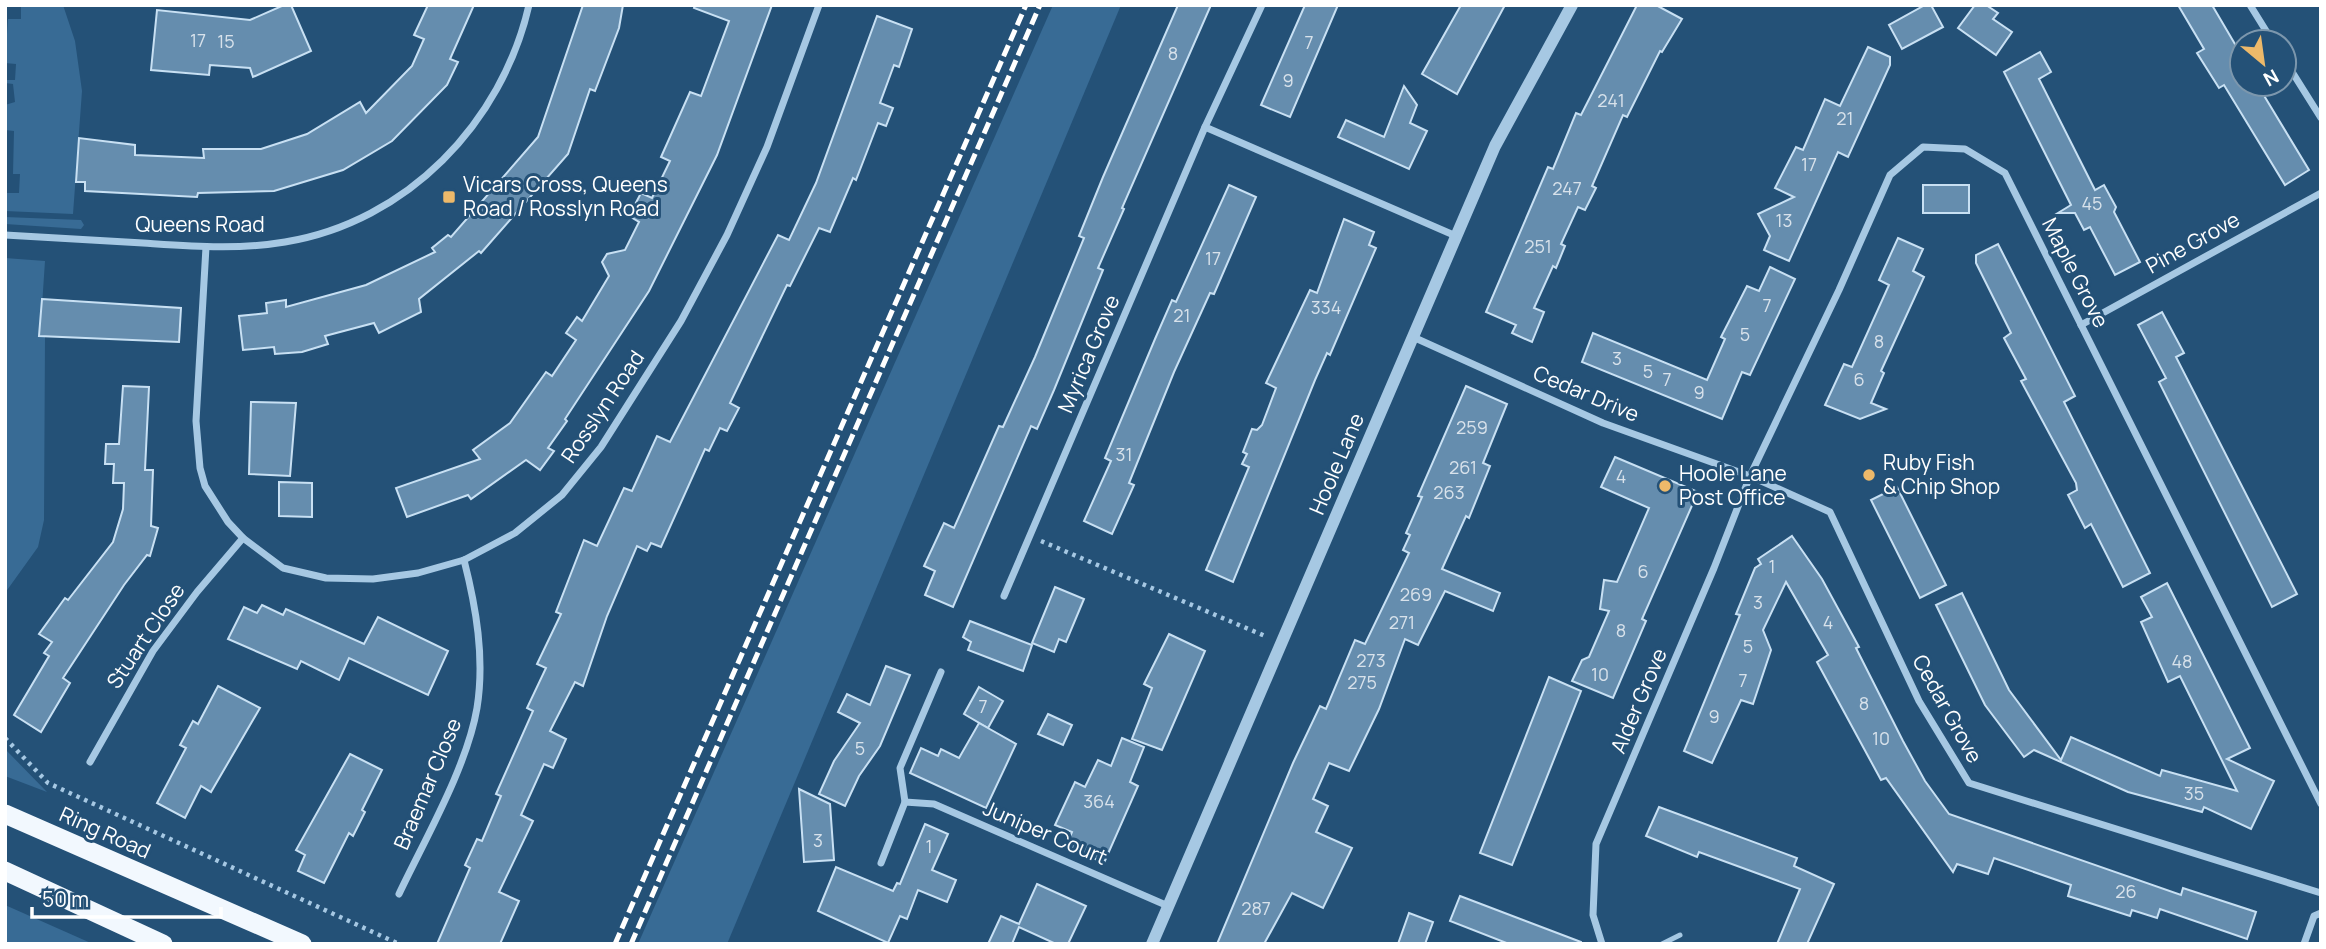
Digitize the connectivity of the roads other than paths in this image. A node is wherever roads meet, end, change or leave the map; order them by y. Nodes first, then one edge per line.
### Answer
1 (529, 5) edge
2 (818, 5) edge
3 (1262, 5) edge
4 (1572, 5) edge
5 (2250, 5) edge
6 (2264, 28) edge
7 (2298, 81) edge
8 (2321, 118) edge
9 (1205, 127) junction
10 (2321, 192) edge
11 (5, 235) edge
12 (1456, 236) junction
13 (206, 247) junction
14 (2081, 324) junction
15 (1412, 337) junction
16 (1750, 476) junction
17 (243, 538) junction
18 (464, 560) junction
19 (1004, 596) dead end
20 (941, 672) dead end
21 (90, 762) dead end
22 (905, 802) junction
23 (2321, 804) edge
24 (5, 814) edge
25 (881, 863) dead end
26 (5, 871) edge
27 (2321, 893) edge
28 (399, 894) dead end
29 (1168, 906) junction
30 (2321, 913) edge
31 (1681, 934) dead end
32 (163, 944) edge
33 (302, 944) edge
34 (1152, 944) edge
35 (1602, 944) edge
36 (1662, 944) edge
37 (2304, 944) edge

1 - 13 street, Queens Road
2 - 18 street, Rosslyn Road
3 - 9 street, Myrica Grove
4 - 12 street, Hoole Lane
5 - 6 street
7 - 8 street
9 - 12 street
9 - 19 street, Myrica Grove
10 - 14 street, Pine Grove
11 - 13 street, Queens Road
12 - 15 street, Hoole Lane
13 - 17 street, Rosslyn Road
14 - 16 street, Maple Grove
14 - 23 street, Maple Grove
15 - 16 street, Cedar Drive
15 - 29 street, Hoole Lane
16 - 27 street, Cedar Grove
16 - 35 street, Alder Grove
17 - 18 street, Rosslyn Road
17 - 21 street, Stuart Close
18 - 28 street, Braemar Close
20 - 22 street
22 - 25 street
22 - 29 street, Juniper Court
24 - 33 highway, Ring Road
26 - 32 highway
29 - 34 street, Hoole Lane
30 - 37 street
31 - 36 lane

